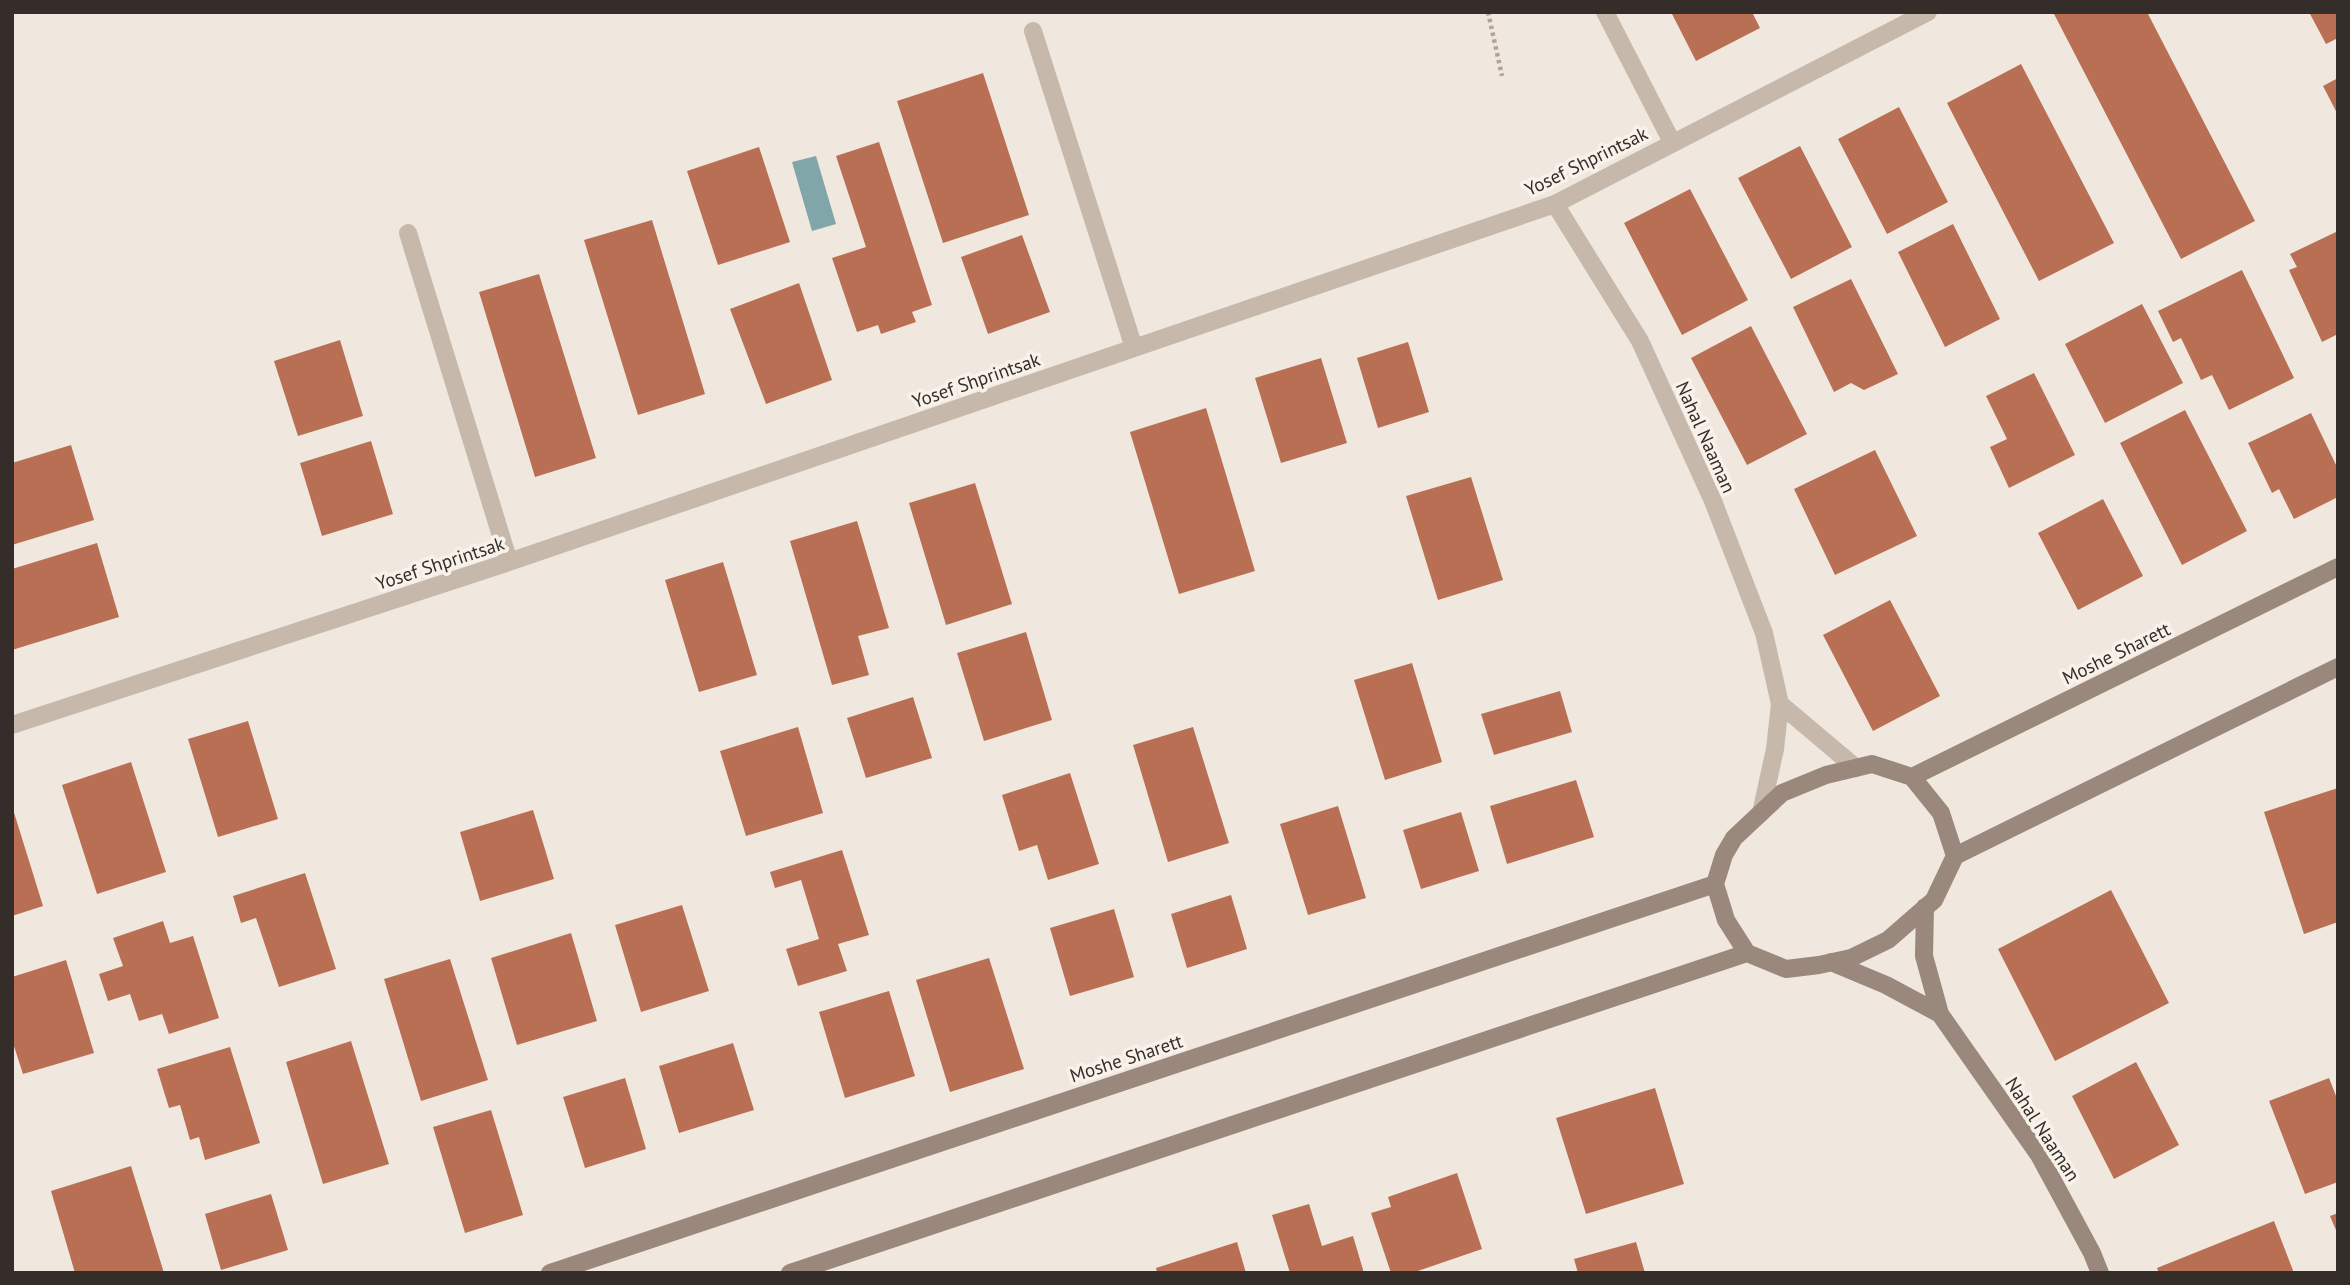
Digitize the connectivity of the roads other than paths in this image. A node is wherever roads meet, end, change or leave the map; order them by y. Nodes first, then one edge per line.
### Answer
1 (1605, 12) edge
2 (1928, 12) edge
3 (1033, 31) dead end
4 (1672, 142) junction
5 (1555, 204) junction
6 (408, 233) dead end
7 (1134, 348) junction
8 (509, 562) junction
9 (2338, 567) edge
10 (2338, 667) edge
11 (1780, 704) junction
12 (12, 725) edge
13 (1856, 768) junction
14 (1912, 777) junction
15 (1761, 813) junction
16 (1955, 856) junction
17 (1715, 884) junction
18 (1925, 907) junction
19 (1747, 953) junction
20 (1831, 962) junction
21 (1940, 1014) junction
22 (550, 1273) edge
23 (790, 1273) edge
24 (2100, 1273) edge

1 - 4 street
2 - 4 street, Yosef Shprintsak
3 - 7 street
4 - 5 street, Yosef Shprintsak
5 - 7 street, Yosef Shprintsak
5 - 11 street, Nahal Naaman
6 - 8 street
7 - 8 street, Yosef Shprintsak
8 - 12 street, Yosef Shprintsak
9 - 14 street, Moshe Sharett
10 - 16 street
11 - 13 street
11 - 15 street, Nahal Naaman
13 - 14 street
13 - 15 street
14 - 16 street
15 - 17 street
16 - 18 street
17 - 19 street
17 - 22 street, Moshe Sharett
18 - 20 street
18 - 21 street, Nahal Naaman
19 - 20 street
19 - 23 street
20 - 21 street, Nahal Naaman
21 - 24 street, Nahal Naaman

